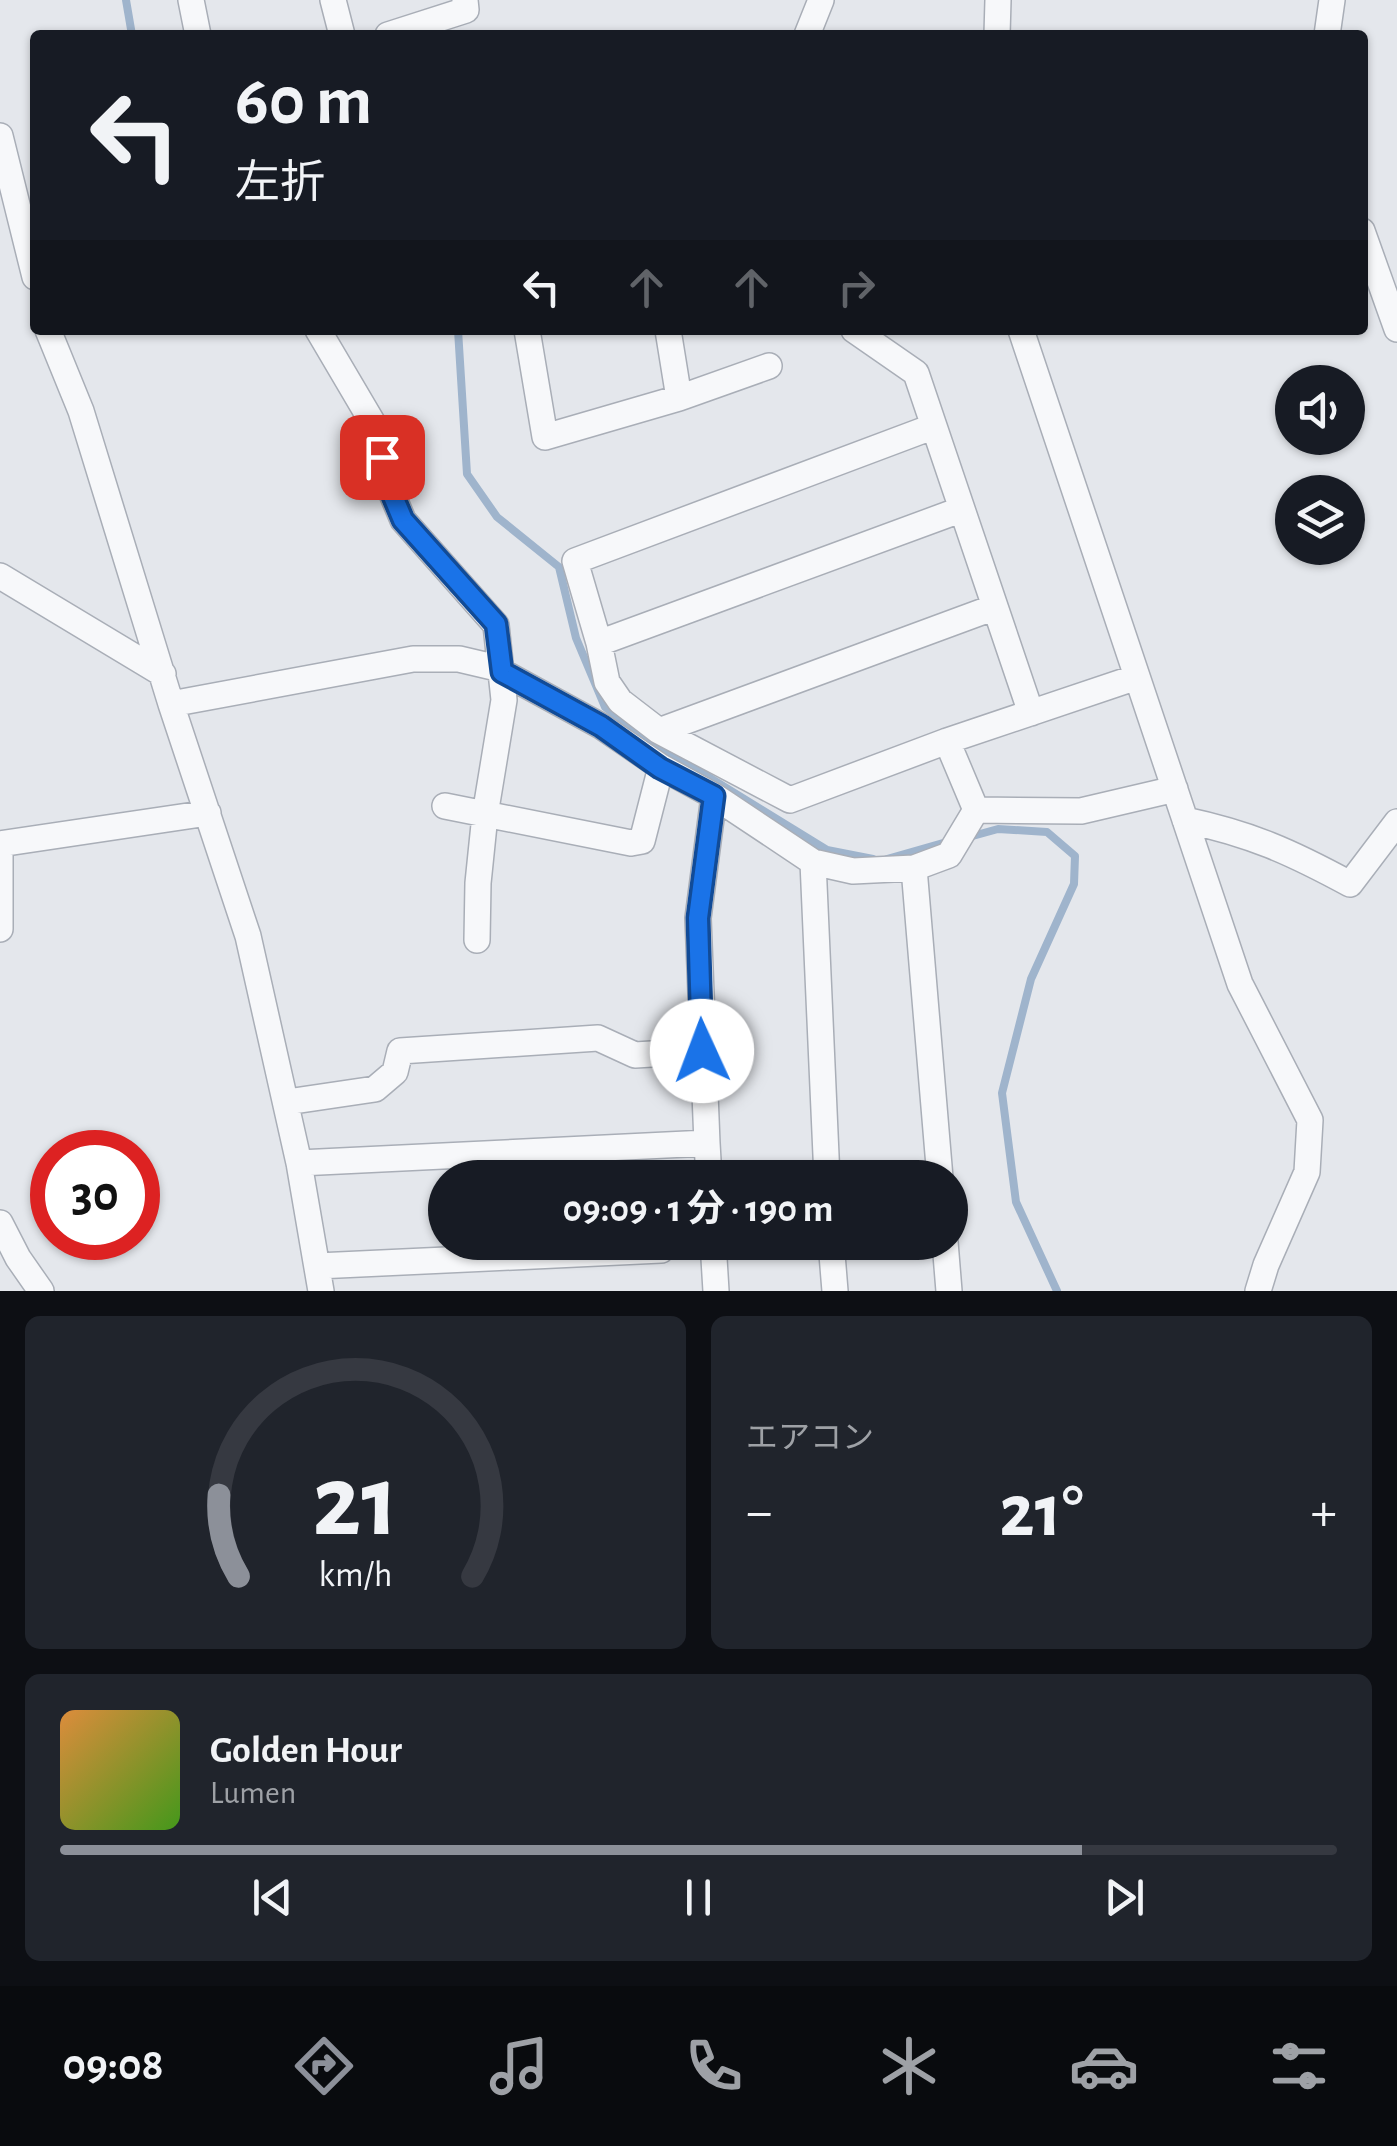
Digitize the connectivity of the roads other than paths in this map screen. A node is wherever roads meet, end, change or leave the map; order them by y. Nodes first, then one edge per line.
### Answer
1 (191, 0) edge
2 (333, 0) edge
3 (465, 0) edge
4 (821, 0) edge
5 (998, 0) edge
6 (1332, 0) edge
7 (197, 30) edge
8 (341, 30) edge
9 (404, 30) edge
10 (809, 30) edge
11 (997, 30) edge
12 (1328, 30) edge
13 (0, 136) edge
14 (29, 223) edge
15 (1368, 248) edge
16 (1397, 329) edge
17 (50, 335) edge
18 (321, 335) edge
19 (529, 335) edge
20 (669, 335) edge
21 (861, 335) edge
22 (1024, 335) edge
23 (770, 366) dead end
24 (678, 398) junction
25 (932, 426) junction
26 (960, 510) junction
27 (0, 576) edge
28 (995, 607) junction
29 (599, 643) junction
30 (502, 672) junction
31 (163, 674) junction
32 (1138, 677) junction
33 (171, 704) junction
34 (1032, 713) junction
35 (659, 731) junction
36 (947, 741) junction
37 (660, 768) junction
38 (1175, 789) junction
39 (714, 796) junction
40 (445, 806) dead end
41 (976, 810) junction
42 (208, 813) junction
43 (486, 815) junction
44 (1185, 820) junction
45 (1397, 822) edge
46 (0, 844) edge
47 (813, 862) junction
48 (914, 868) junction
49 (0, 930) edge
50 (477, 940) dead end
51 (702, 1051) junction
52 (286, 1102) junction
53 (706, 1143) junction
54 (707, 1160) edge
55 (826, 1160) edge
56 (938, 1160) edge
57 (299, 1163) junction
58 (0, 1223) edge
59 (543, 1260) edge
60 (714, 1260) edge
61 (833, 1260) edge
62 (946, 1260) edge
63 (319, 1279) edge
64 (41, 1291) edge
65 (716, 1291) edge
66 (835, 1291) edge
67 (949, 1291) edge
68 (1258, 1291) edge

1 - 7 street
2 - 8 street
3 - 9 street
4 - 10 street
5 - 11 street
6 - 12 street
13 - 14 street
15 - 16 street
17 - 31 street
18 - 30 street
19 - 24 street
20 - 24 street
21 - 25 street
22 - 32 street
23 - 24 street
25 - 26 street
25 - 29 street
26 - 28 street
26 - 29 street
27 - 31 street
28 - 34 street
28 - 35 street
29 - 35 street
30 - 33 street
30 - 37 street
30 - 43 street
31 - 33 street
32 - 34 street
32 - 38 street
33 - 42 street
34 - 36 street
35 - 36 street
36 - 41 street
37 - 39 street
37 - 43 street
38 - 41 street
38 - 44 street
39 - 47 street
39 - 51 street
40 - 43 street
41 - 48 street
42 - 46 street
42 - 52 street
43 - 50 street
44 - 45 street
44 - 68 street
46 - 49 street
47 - 48 street
47 - 55 street
48 - 56 street
51 - 52 street
51 - 53 street
52 - 57 street
53 - 54 street
53 - 57 street
57 - 63 street
58 - 64 street
59 - 63 street
60 - 65 street
61 - 66 street
62 - 67 street

